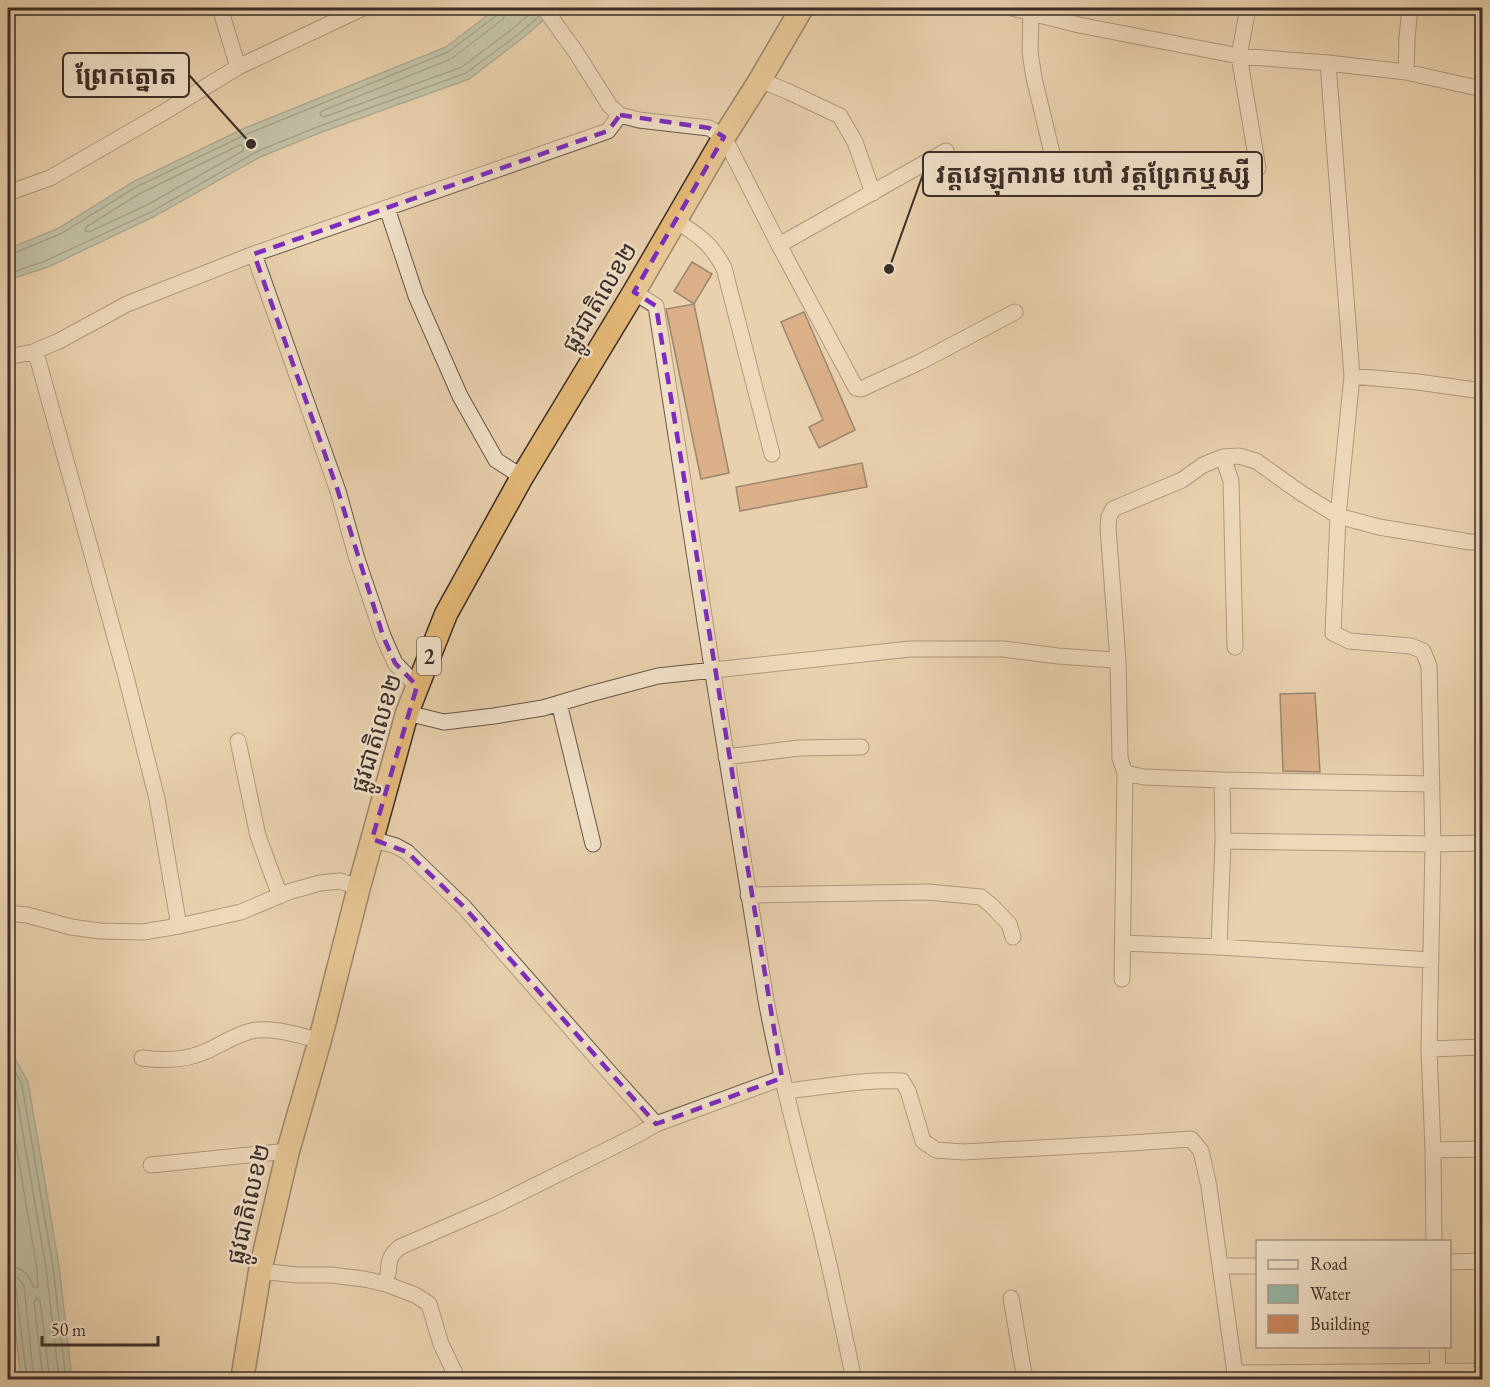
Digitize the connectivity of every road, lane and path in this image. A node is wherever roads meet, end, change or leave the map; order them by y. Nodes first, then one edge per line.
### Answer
1 (220, 8) edge
2 (362, 8) edge
3 (544, 8) edge
4 (802, 8) edge
5 (1012, 8) edge
6 (1248, 8) edge
7 (1410, 8) edge
8 (1031, 12) junction
9 (1239, 56) junction
10 (1328, 63) junction
11 (238, 68) junction
12 (1406, 72) junction
13 (760, 80) junction
14 (1482, 89) edge
15 (620, 116) junction
16 (724, 137) junction
17 (946, 151) dead end
18 (1258, 168) dead end
19 (1059, 182) dead end
20 (8, 193) edge
21 (873, 193) junction
22 (387, 208) junction
23 (675, 220) junction
24 (779, 245) junction
25 (254, 254) junction
26 (634, 292) junction
27 (1015, 312) dead end
28 (33, 352) junction
29 (8, 357) edge
30 (1352, 375) junction
31 (1482, 391) edge
32 (772, 454) dead end
33 (1223, 457) junction
34 (522, 477) junction
35 (1338, 516) junction
36 (1482, 542) edge
37 (1235, 647) dead end
38 (1118, 661) junction
39 (712, 669) junction
40 (417, 686) junction
41 (559, 704) junction
42 (407, 713) junction
43 (238, 741) dead end
44 (861, 747) dead end
45 (726, 757) junction
46 (1125, 773) junction
47 (1222, 780) junction
48 (1432, 784) junction
49 (372, 838) junction
50 (1223, 841) junction
51 (1482, 843) edge
52 (593, 844) dead end
53 (1433, 844) junction
54 (359, 887) junction
55 (748, 895) junction
56 (280, 896) junction
57 (8, 913) edge
58 (179, 926) junction
59 (1013, 937) dead end
60 (1122, 943) junction
61 (1219, 947) junction
62 (1431, 960) junction
63 (1122, 979) dead end
64 (320, 1040) junction
65 (1482, 1047) edge
66 (1429, 1049) junction
67 (142, 1058) dead end
68 (784, 1084) junction
69 (656, 1124) junction
70 (1482, 1149) edge
71 (1433, 1150) junction
72 (288, 1152) junction
73 (151, 1166) dead end
74 (1434, 1240) edge
75 (1482, 1261) edge
76 (1451, 1263) edge
77 (1221, 1266) junction
78 (1256, 1266) edge
79 (260, 1271) junction
80 (388, 1274) dead end
81 (1011, 1298) dead end
82 (1437, 1348) edge
83 (1438, 1372) junction
84 (1477, 1374) edge
85 (1236, 1376) edge
86 (242, 1380) edge
87 (458, 1380) edge
88 (854, 1380) edge
89 (1025, 1380) edge

1 - 11 street
2 - 11 street
3 - 15 street
4 - 13 highway, ផ្លូវជាតិលេខ២ / 2
5 - 8 street
6 - 9 street
7 - 12 street
8 - 9 street
8 - 19 street
9 - 10 street
9 - 18 street
10 - 12 street
10 - 30 street
11 - 20 street
12 - 14 street
13 - 16 highway, ផ្លូវជាតិលេខ២ / 2
13 - 21 street
15 - 16 street
15 - 22 street
16 - 23 highway, ផ្លូវជាតិលេខ២ / 2
16 - 24 street
17 - 21 street
21 - 24 street
22 - 25 street
22 - 34 street
23 - 26 highway, ផ្លូវជាតិលេខ២ / 2
23 - 32 street
24 - 27 street
25 - 28 street
25 - 40 street
26 - 34 highway, ផ្លូវជាតិលេខ២ / 2
26 - 39 street
28 - 29 street
28 - 58 street
30 - 31 street
30 - 35 street
33 - 35 street
33 - 37 street
33 - 38 street
34 - 40 highway, ផ្លូវជាតិលេខ២ / 2
35 - 36 street
35 - 48 street
38 - 39 street
38 - 46 street
39 - 41 street
39 - 45 street
40 - 42 highway, ផ្លូវជាតិលេខ២ / 2
41 - 42 street
41 - 52 street
42 - 49 highway, ផ្លូវជាតិលេខ២ / 2
43 - 56 street
44 - 45 street
45 - 55 street
46 - 47 street
46 - 60 street
47 - 48 street
47 - 50 street
48 - 53 street
49 - 54 highway, ផ្លូវជាតិលេខ២ / 2
49 - 69 street
50 - 53 street
50 - 61 street
51 - 53 street
53 - 62 street
54 - 56 street
54 - 64 highway, ផ្លូវជាតិលេខ២ / 2
55 - 59 street
55 - 68 street
56 - 58 street
57 - 58 street
60 - 61 street
60 - 63 street
61 - 62 street
62 - 66 street
64 - 67 street
64 - 72 highway, ផ្លូវជាតិលេខ២ / 2
65 - 66 street
66 - 71 street
68 - 69 street
68 - 77 street
68 - 88 street
69 - 80 street
70 - 71 street
71 - 74 street
72 - 73 street
72 - 79 highway, ផ្លូវជាតិលេខ២ / 2
75 - 76 street
77 - 78 street
77 - 85 street
79 - 86 highway, ផ្លូវជាតិលេខ២ / 2
79 - 87 street
81 - 89 street
82 - 83 street
83 - 84 street
83 - 85 street

